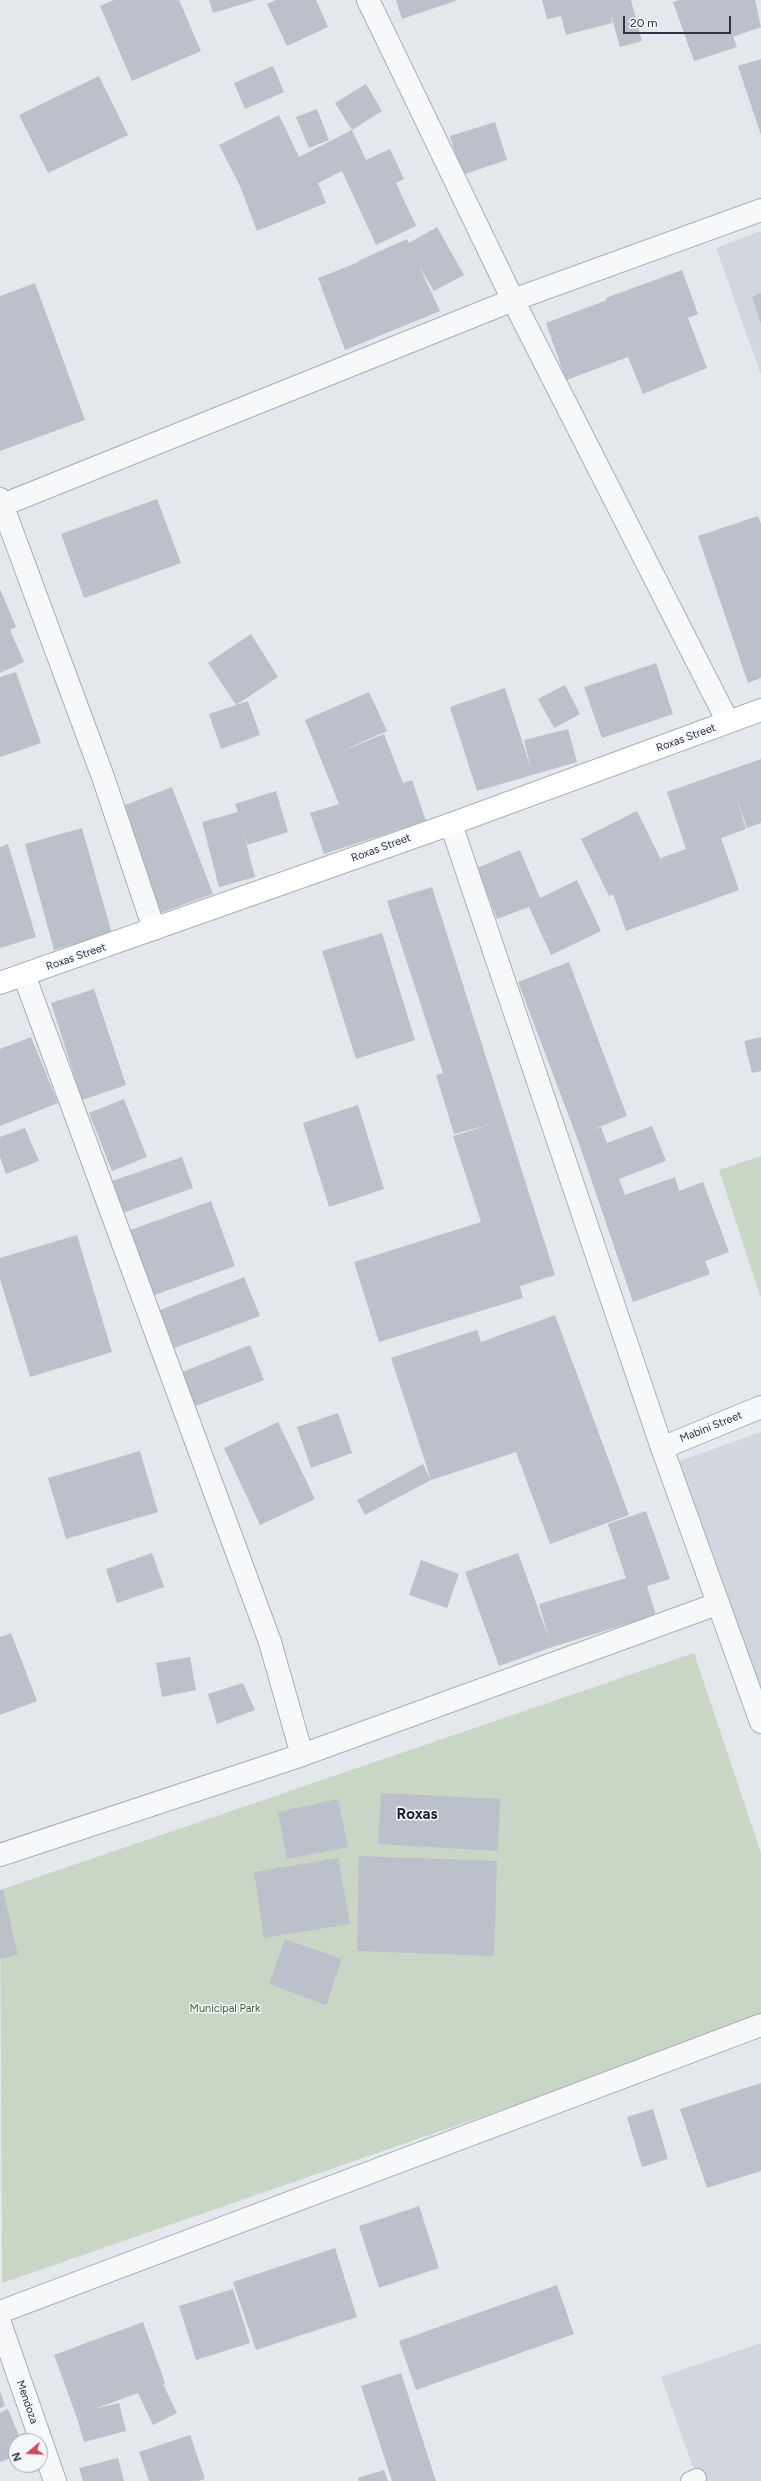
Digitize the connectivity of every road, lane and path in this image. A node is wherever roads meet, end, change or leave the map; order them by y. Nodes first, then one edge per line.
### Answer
1 (368, 0) edge
2 (761, 210) edge
3 (513, 300) junction
4 (1, 504) edge
5 (761, 710) edge
6 (728, 722) junction
7 (451, 824) junction
8 (154, 929) junction
9 (24, 975) junction
10 (0, 983) edge
11 (761, 1407) edge
12 (662, 1448) junction
13 (718, 1604) junction
14 (761, 1722) edge
15 (302, 1754) junction
16 (0, 1855) edge
17 (761, 2025) edge
18 (0, 2312) edge
19 (0, 2323) edge
20 (55, 2481) edge

1 - 3 street
2 - 3 street
3 - 4 street
3 - 6 street
4 - 8 street
5 - 6 main road, Roxas Street
6 - 7 main road, Roxas Street
7 - 8 main road, Roxas Street
7 - 12 street
8 - 9 main road, Roxas Street
9 - 10 main road, Roxas Street
9 - 15 street
11 - 12 street, Mabini Street
12 - 13 street
13 - 14 street
13 - 15 street
15 - 16 street
17 - 18 street
19 - 20 street, Mendoza

